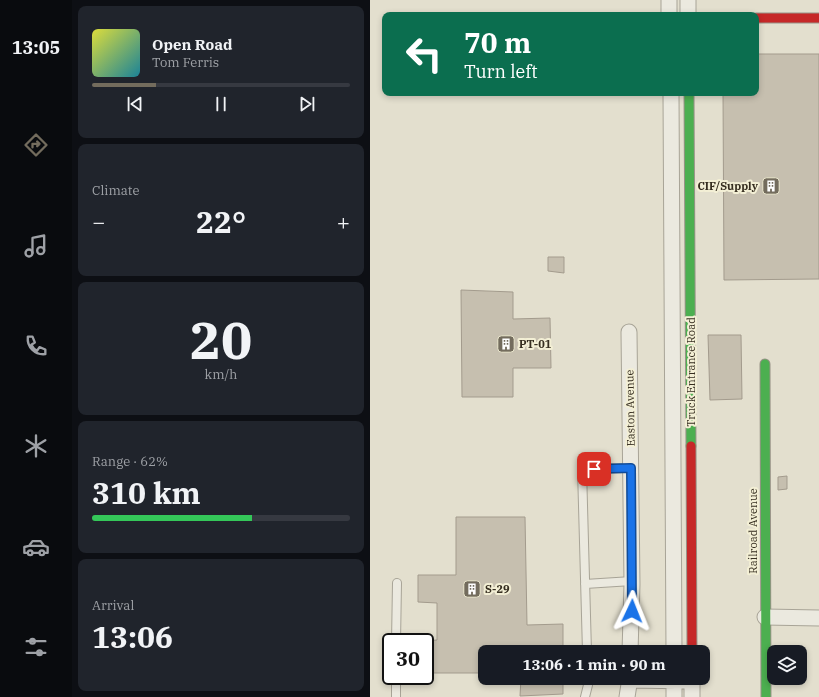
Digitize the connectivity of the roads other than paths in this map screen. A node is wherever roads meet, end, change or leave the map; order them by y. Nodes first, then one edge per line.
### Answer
1 (669, 0) edge
2 (688, 0) edge
3 (669, 12) edge
4 (688, 12) edge
5 (759, 18) edge
6 (819, 18) edge
7 (671, 96) edge
8 (689, 96) edge
9 (629, 332) dead end
10 (765, 364) dead end
11 (631, 468) junction
12 (632, 581) junction
13 (397, 583) dead end
14 (585, 584) junction
15 (765, 617) junction
16 (819, 618) edge
17 (396, 633) edge
18 (587, 645) edge
19 (630, 645) edge
20 (674, 645) edge
21 (692, 645) edge
22 (396, 685) edge
23 (588, 685) edge
24 (629, 685) edge
25 (674, 685) edge
26 (692, 685) edge
27 (396, 697) edge
28 (585, 697) edge
29 (627, 697) edge
30 (674, 697) edge
31 (692, 697) edge
32 (766, 697) edge

1 - 3 street
2 - 4 street
5 - 6 street
7 - 20 street
8 - 21 street, Truck Entrance Road
9 - 11 street, Easton Avenue
10 - 15 street, Railroad Avenue
11 - 12 street, Easton Avenue
11 - 14 lane
12 - 14 lane
12 - 19 street, Easton Avenue
13 - 17 lane
14 - 18 lane
15 - 16 street
15 - 32 street, Railroad Avenue
22 - 27 lane
23 - 28 lane
24 - 29 street
25 - 30 street
26 - 31 street

